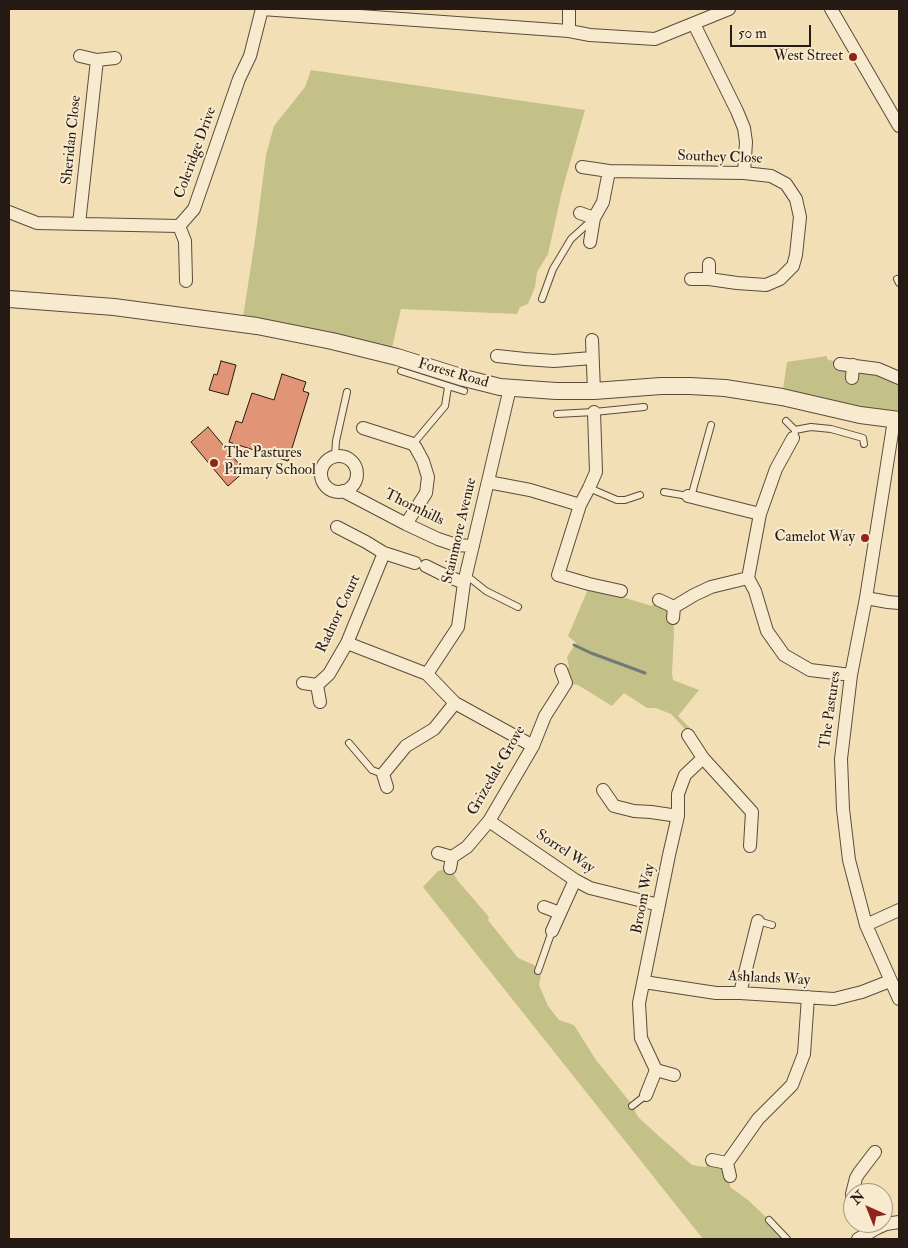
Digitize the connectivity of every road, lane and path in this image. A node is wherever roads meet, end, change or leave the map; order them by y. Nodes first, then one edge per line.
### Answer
1 (262, 9) edge
2 (569, 9) edge
3 (729, 9) edge
4 (831, 9) edge
5 (694, 24) junction
6 (569, 31) junction
7 (80, 56) dead end
8 (115, 58) dead end
9 (97, 60) junction
10 (899, 126) edge
11 (582, 167) dead end
12 (609, 171) junction
13 (744, 173) junction
14 (9, 212) edge
15 (580, 213) dead end
16 (594, 218) junction
17 (79, 224) junction
18 (179, 226) junction
19 (590, 242) dead end
20 (709, 264) dead end
21 (709, 278) junction
22 (691, 279) dead end
23 (186, 281) dead end
24 (542, 298) dead end
25 (9, 299) edge
26 (592, 340) dead end
27 (497, 356) dead end
28 (592, 358) junction
29 (848, 369) dead end
30 (401, 371) dead end
31 (899, 378) edge
32 (448, 387) junction
33 (510, 388) junction
34 (464, 391) dead end
35 (594, 391) junction
36 (347, 392) dead end
37 (644, 407) dead end
38 (594, 412) junction
39 (557, 414) dead end
40 (897, 420) edge
41 (786, 421) dead end
42 (711, 425) dead end
43 (363, 428) dead end
44 (794, 434) junction
45 (413, 444) junction
46 (864, 444) dead end
47 (335, 456) junction
48 (488, 482) junction
49 (589, 488) junction
50 (343, 491) junction
51 (664, 492) dead end
52 (640, 495) dead end
53 (690, 497) junction
54 (580, 505) junction
55 (760, 514) junction
56 (406, 524) junction
57 (337, 526) dead end
58 (473, 546) junction
59 (384, 553) junction
60 (748, 578) junction
61 (465, 579) junction
62 (621, 591) dead end
63 (866, 598) junction
64 (660, 600) dead end
65 (899, 603) edge
66 (518, 607) dead end
67 (347, 643) junction
68 (561, 670) dead end
69 (427, 674) junction
70 (852, 675) junction
71 (303, 683) dead end
72 (317, 685) junction
73 (320, 702) dead end
74 (455, 703) junction
75 (688, 735) dead end
76 (349, 743) dead end
77 (533, 746) junction
78 (703, 758) junction
79 (383, 774) junction
80 (387, 787) dead end
81 (603, 790) dead end
82 (678, 816) junction
83 (489, 821) junction
84 (750, 846) dead end
85 (438, 853) dead end
86 (575, 880) junction
87 (659, 905) junction
88 (544, 907) dead end
89 (899, 910) edge
90 (560, 913) junction
91 (758, 921) joint
92 (772, 924) dead end
93 (866, 925) junction
94 (552, 931) joint
95 (538, 971) dead end
96 (890, 981) junction
97 (644, 982) junction
98 (740, 993) junction
99 (808, 997) junction
100 (899, 999) edge
101 (656, 1070) junction
102 (674, 1075) dead end
103 (646, 1095) joint
104 (632, 1106) dead end
105 (875, 1152) dead end
106 (712, 1160) dead end
107 (727, 1163) junction
108 (730, 1176) dead end
109 (855, 1183) edge
110 (769, 1220) dead end
111 (787, 1239) edge

1 - 6 street
1 - 18 street, Coleridge Drive
2 - 6 street
3 - 5 street
4 - 10 street
5 - 6 street
5 - 13 street
7 - 9 street
8 - 9 street
9 - 17 street, Sheridan Close
11 - 12 street, Southey Close
12 - 13 street, Southey Close
12 - 16 street
13 - 21 street, Southey Close
14 - 17 street
15 - 16 street
16 - 19 street
16 - 24 lane
17 - 18 street
18 - 23 street
20 - 21 street
21 - 22 street, Southey Close
25 - 33 street, Forest Road
26 - 28 street
27 - 28 street
28 - 35 street
29 - 31 street
30 - 32 lane
32 - 34 lane
32 - 45 lane
33 - 35 street, Forest Road
33 - 48 street, Stainmore Avenue
35 - 40 street, Forest Road
36 - 47 lane
37 - 38 lane
38 - 39 lane
38 - 49 street
40 - 63 street, The Pastures
41 - 44 lane
42 - 53 lane
43 - 45 street
44 - 46 lane
44 - 55 street
45 - 56 street
47 - 50 street, Thornhills
47 - 50 street
48 - 54 street
48 - 58 street, Stainmore Avenue
49 - 52 lane
49 - 54 street
50 - 56 street, Thornhills
51 - 53 lane
53 - 55 street
54 - 62 street
55 - 60 street
56 - 58 street, Thornhills
57 - 59 street
58 - 61 street, Stainmore Avenue
59 - 61 street
59 - 67 street, Radnor Court
60 - 64 street
60 - 70 street
61 - 66 lane
61 - 69 street, Stainmore Avenue
63 - 65 street
63 - 70 street, The Pastures
67 - 69 street
67 - 72 street, Radnor Court
68 - 77 street, Grizedale Grove
69 - 74 street
70 - 93 street, The Pastures
71 - 72 street
72 - 73 street
74 - 77 street
74 - 79 street
75 - 78 street
76 - 79 lane
77 - 83 street, Grizedale Grove
78 - 82 street, Broom Way
78 - 84 street
79 - 80 street
81 - 82 street
82 - 87 street, Broom Way
83 - 85 street, Grizedale Grove
83 - 86 street, Sorrel Way
86 - 87 street, Sorrel Way
86 - 90 street
87 - 97 street, Broom Way
88 - 90 street
89 - 93 street
90 - 94 street
91 - 92 lane
91 - 98 street
93 - 96 street, The Pastures
94 - 95 lane
96 - 99 street, Ashlands Way
96 - 100 street, The Pastures
97 - 98 street, Ashlands Way
97 - 101 street, Broom Way
98 - 99 street, Ashlands Way
99 - 107 street
101 - 102 street
101 - 103 street
103 - 104 lane
105 - 109 street
106 - 107 street
107 - 108 street
110 - 111 lane

